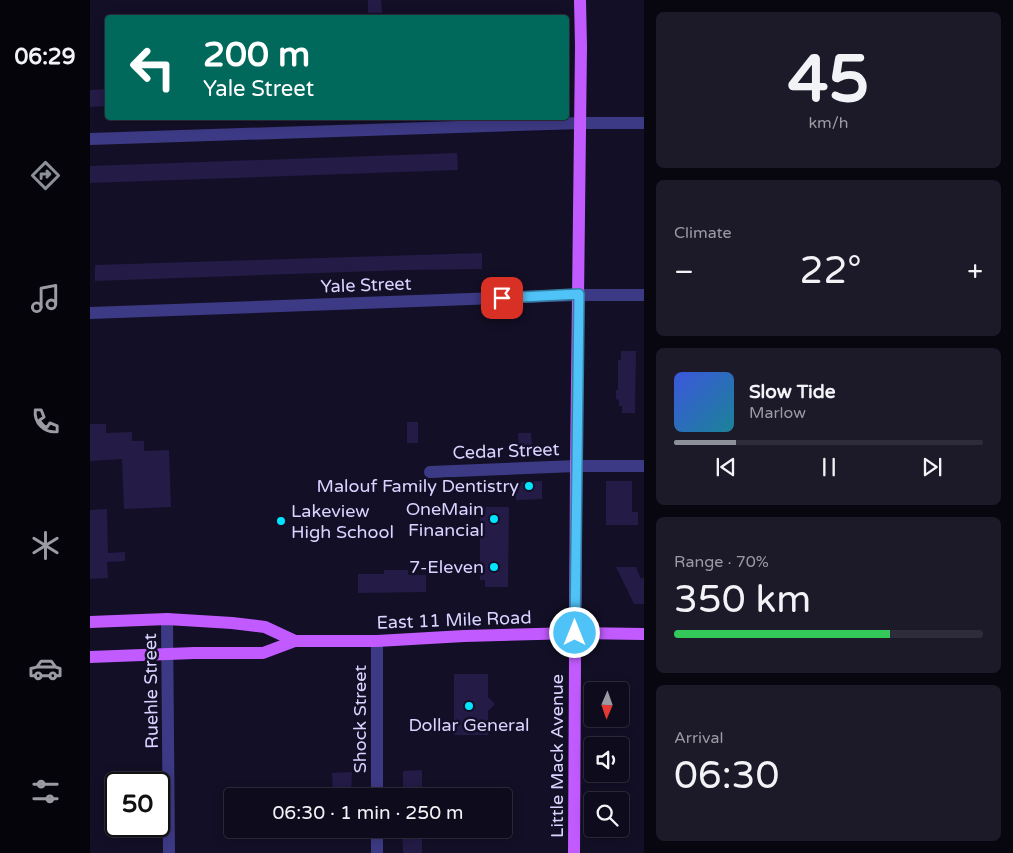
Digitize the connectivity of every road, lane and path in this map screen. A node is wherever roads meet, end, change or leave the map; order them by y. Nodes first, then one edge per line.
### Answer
1 (580, 0) edge
2 (580, 123) junction
3 (644, 124) edge
4 (90, 139) edge
5 (579, 294) junction
6 (644, 295) edge
7 (90, 313) edge
8 (576, 466) junction
9 (644, 466) edge
10 (430, 472) dead end
11 (167, 619) junction
12 (90, 622) edge
13 (575, 633) junction
14 (644, 634) edge
15 (295, 641) junction
16 (377, 641) junction
17 (168, 654) junction
18 (90, 657) edge
19 (377, 788) edge
20 (377, 838) edge
21 (170, 853) edge
22 (377, 853) edge
23 (574, 853) edge

1 - 2 main road, Little Mack Avenue
2 - 3 street
2 - 4 street
2 - 5 main road, Little Mack Avenue
5 - 6 street, Yale Street
5 - 7 street, Yale Street
5 - 8 main road, Little Mack Avenue
8 - 9 street, Cedar Street
8 - 10 street, Cedar Street
8 - 13 main road, Little Mack Avenue
11 - 12 main road, East 11 Mile Road
11 - 15 main road, East 11 Mile Road
11 - 17 street, Ruehle Street
13 - 14 main road, East 11 Mile Road
13 - 16 main road, East 11 Mile Road
13 - 23 main road, Little Mack Avenue
15 - 16 main road, East 11 Mile Road
15 - 17 main road, East 11 Mile Road
16 - 19 street, Shock Street
17 - 18 main road, East 11 Mile Road
17 - 21 street, Ruehle Street
20 - 22 street

